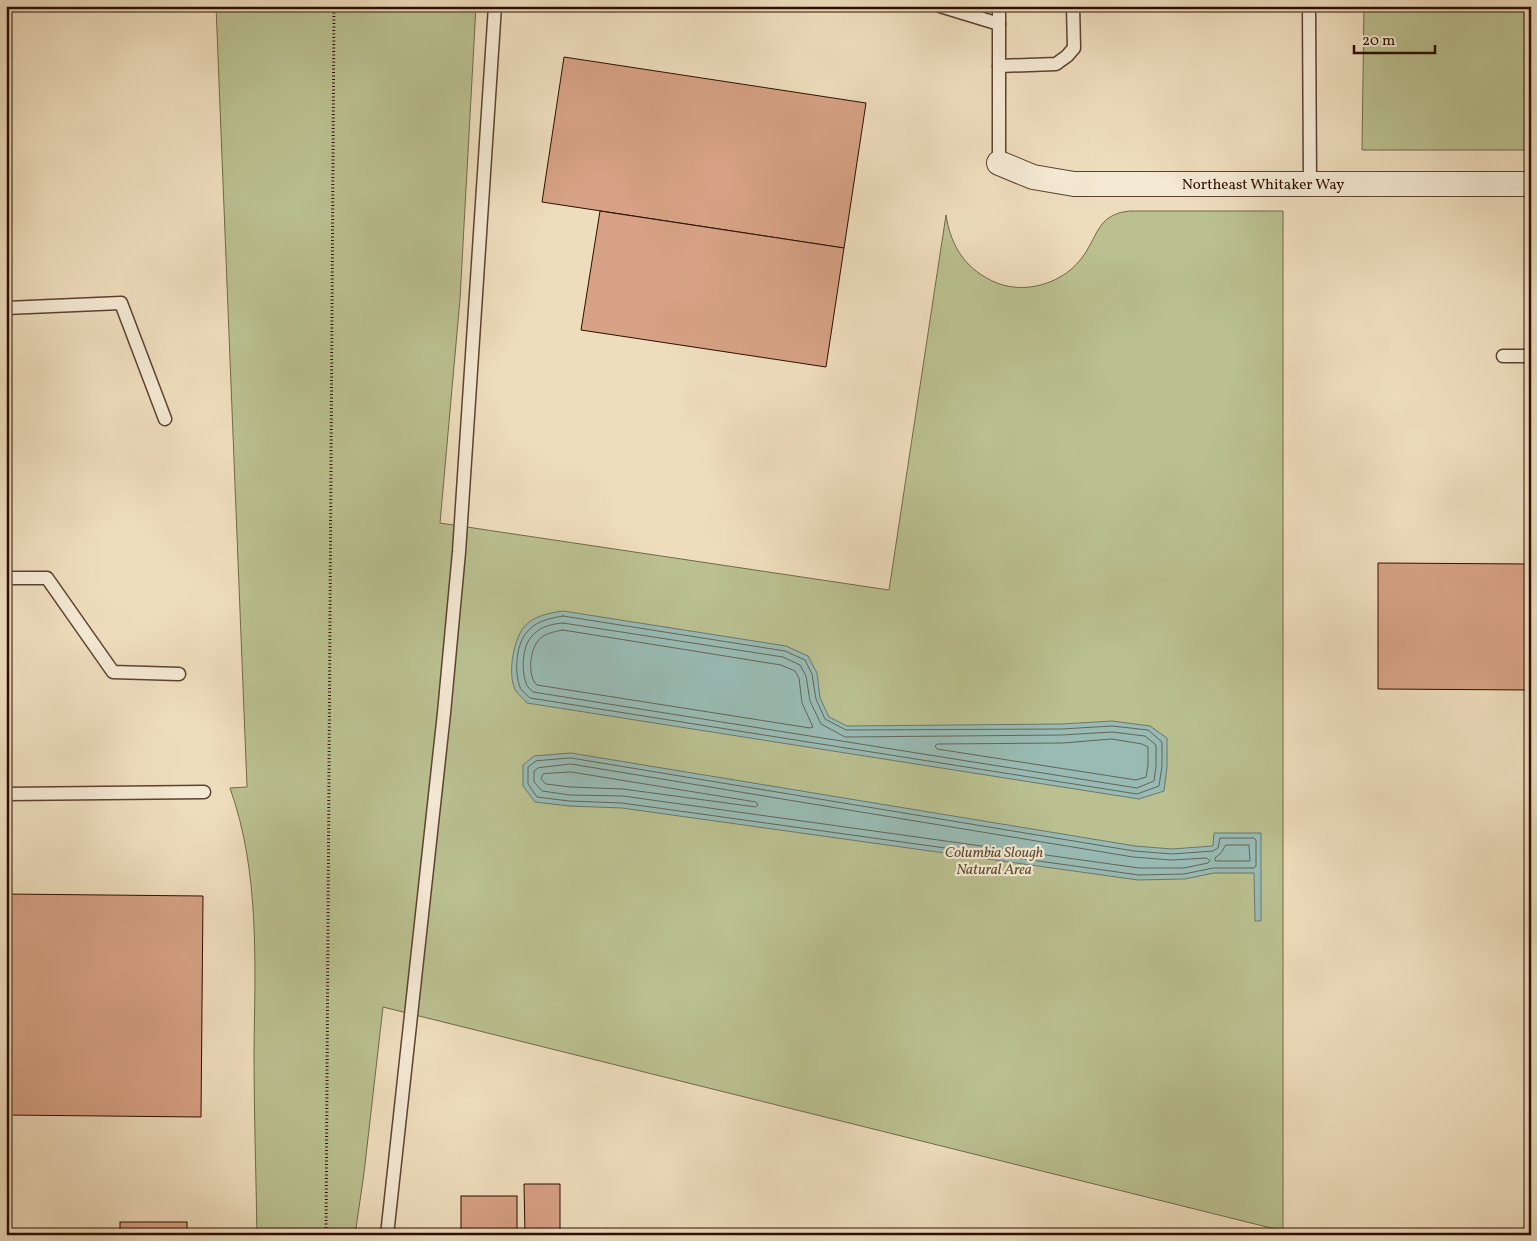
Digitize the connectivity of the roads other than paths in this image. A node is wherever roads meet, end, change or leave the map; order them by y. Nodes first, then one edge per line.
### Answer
1 (495, 6) edge
2 (940, 6) edge
3 (1000, 6) edge
4 (1074, 6) edge
5 (1309, 6) edge
6 (1000, 24) junction
7 (1000, 66) junction
8 (1000, 163) joint
9 (1310, 184) junction
10 (1531, 184) edge
11 (6, 308) edge
12 (1503, 356) dead end
13 (1531, 356) edge
14 (165, 419) dead end
15 (6, 578) edge
16 (179, 674) dead end
17 (204, 792) dead end
18 (6, 794) edge
19 (387, 1235) edge

1 - 19 lane
2 - 6 lane
3 - 6 lane
4 - 7 lane
5 - 9 lane
6 - 7 lane
7 - 8 lane
8 - 9 street, Northeast Whitaker Way
9 - 10 street, Northeast Whitaker Way
11 - 14 lane
12 - 13 lane
15 - 16 lane
17 - 18 lane

